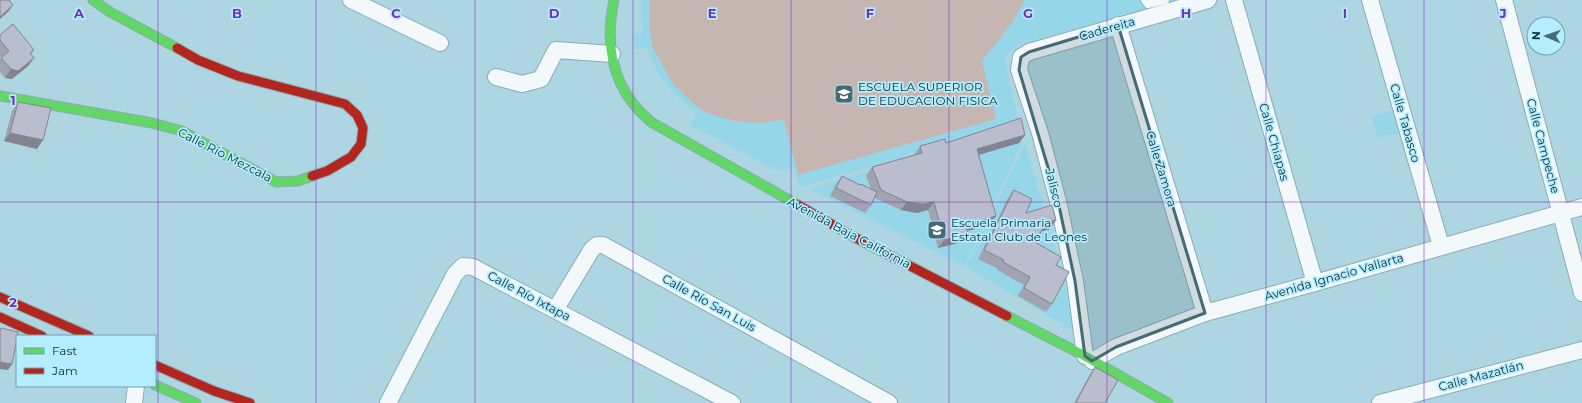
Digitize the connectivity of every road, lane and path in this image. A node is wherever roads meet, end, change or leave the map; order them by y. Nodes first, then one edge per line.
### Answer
1 (93, 0) edge
2 (351, 0) edge
3 (614, 0) edge
4 (1145, 0) edge
5 (1165, 0) edge
6 (1208, 0) edge
7 (1234, 0) edge
8 (1370, 0) edge
9 (1504, 0) edge
10 (1118, 25) junction
11 (440, 43) dead end
12 (612, 54) junction
13 (1019, 70) joint
14 (496, 77) dead end
15 (0, 96) edge
16 (1582, 207) edge
17 (1561, 213) junction
18 (1441, 246) junction
19 (1315, 283) junction
20 (1582, 293) edge
21 (0, 296) edge
22 (555, 310) junction
23 (1205, 313) junction
24 (0, 317) edge
25 (40, 335) edge
26 (87, 335) edge
27 (1582, 350) edge
28 (1088, 359) junction
29 (156, 365) edge
30 (156, 385) edge
31 (136, 387) edge
32 (134, 403) edge
33 (196, 403) edge
34 (250, 403) edge
35 (388, 403) edge
36 (732, 403) edge
37 (888, 403) edge
38 (1168, 403) edge
39 (1380, 403) edge

1 - 15 main road, Calle Río Mezcala
2 - 11 street
3 - 12 main road, Avenida Baja California
4 - 5 lane
6 - 10 street, Cadereita
7 - 19 street, Calle Chiapas
8 - 18 street, Calle Tabasco
9 - 17 street, Calle Campeche
10 - 13 street, Cadereita
10 - 23 street, Calle Zamora
12 - 14 street
12 - 28 main road, Avenida Baja California
13 - 28 street, Jalisco
16 - 17 street, Avenida Ignacio Vallarta
17 - 18 street, Avenida Ignacio Vallarta
17 - 20 street, Calle Campeche
18 - 19 street, Avenida Ignacio Vallarta
19 - 23 street, Avenida Ignacio Vallarta
21 - 26 main road
22 - 35 street, Calle Río Ixtapa
22 - 36 street, Calle Río Ixtapa
22 - 37 street, Calle Río San Luis
23 - 28 street, Avenida Ignacio Vallarta
24 - 25 main road
27 - 39 street, Calle Mazatlán
28 - 38 main road, Avenida Baja California
29 - 34 main road
30 - 33 main road
31 - 32 street

